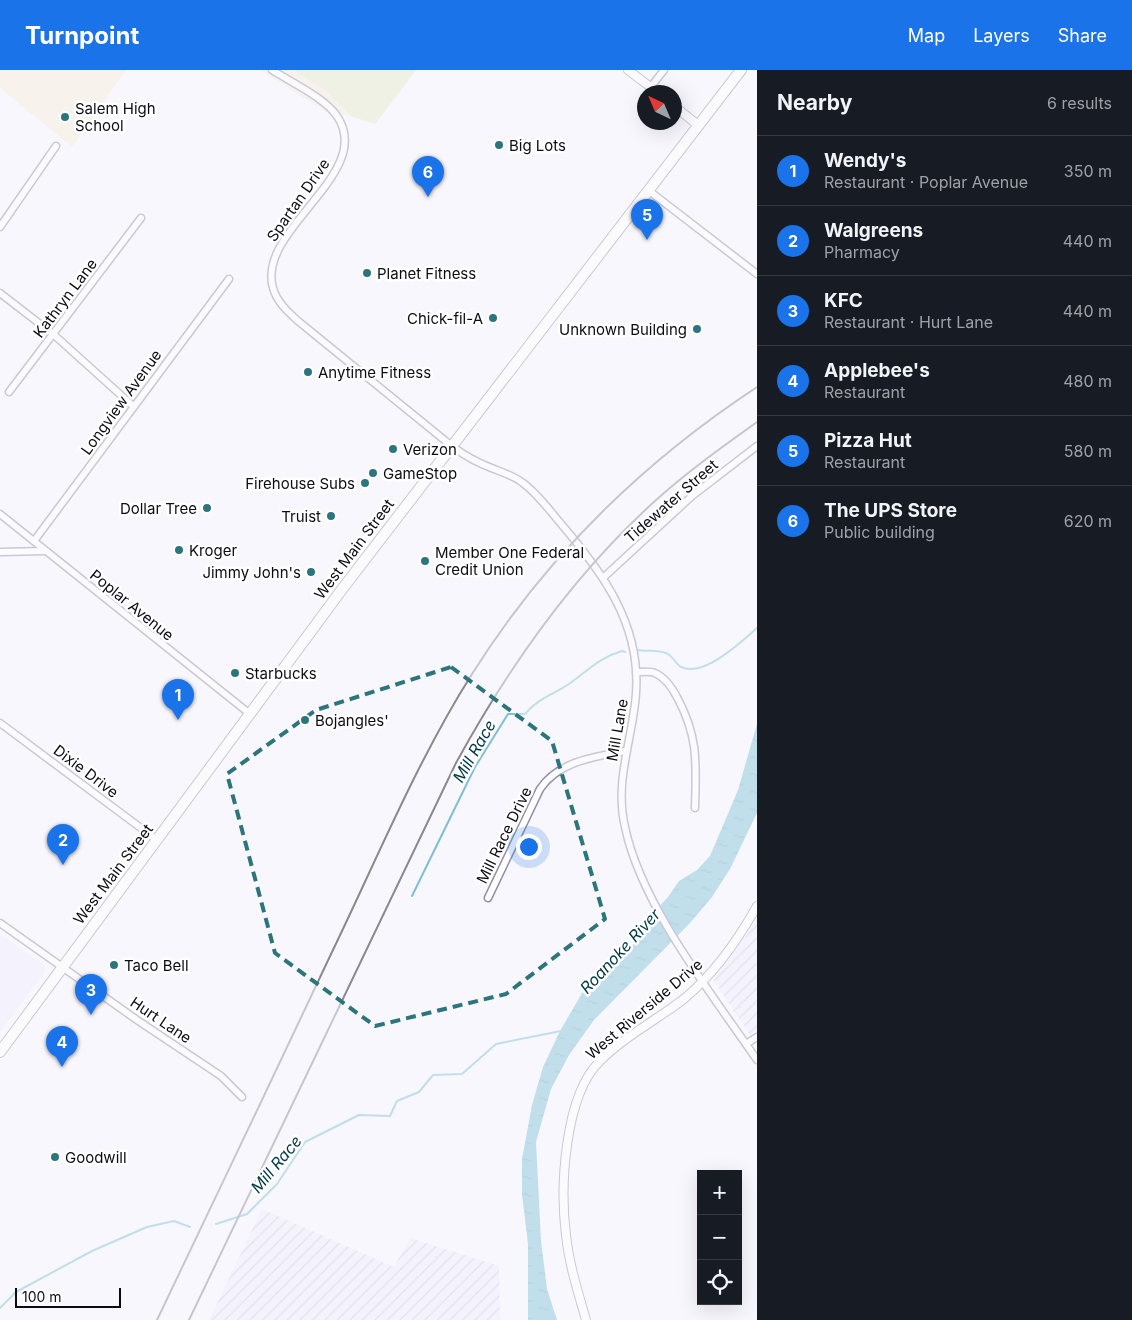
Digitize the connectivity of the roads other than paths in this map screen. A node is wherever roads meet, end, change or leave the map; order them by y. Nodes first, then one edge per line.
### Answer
1 (272, 70) edge
2 (628, 70) edge
3 (664, 70) edge
4 (741, 70) edge
5 (648, 85) edge
6 (656, 85) edge
7 (682, 112) edge
8 (698, 125) junction
9 (56, 146) dead end
10 (648, 190) junction
11 (141, 218) dead end
12 (0, 227) edge
13 (757, 274) edge
14 (229, 279) dead end
15 (0, 294) edge
16 (53, 334) junction
17 (9, 392) dead end
18 (133, 406) junction
19 (757, 446) edge
20 (453, 447) junction
21 (0, 514) edge
22 (34, 542) junction
23 (45, 551) junction
24 (0, 552) edge
25 (604, 577) junction
26 (636, 672) junction
27 (250, 714) junction
28 (0, 723) edge
29 (626, 751) junction
30 (695, 808) dead end
31 (157, 840) junction
32 (488, 898) dead end
33 (757, 906) edge
34 (0, 923) edge
35 (63, 967) junction
36 (704, 981) junction
37 (757, 1037) edge
38 (746, 1044) junction
39 (0, 1052) edge
40 (757, 1060) edge
41 (242, 1097) dead end
42 (586, 1320) edge

1 - 20 street, Spartan Drive
2 - 5 street
3 - 6 street
4 - 8 main road, West Main Street
7 - 8 street
8 - 10 main road, West Main Street
9 - 12 street
10 - 13 street
10 - 20 main road, West Main Street
11 - 16 street, Kathryn Lane
14 - 18 street, Longview Avenue
15 - 16 street
16 - 17 street, Kathryn Lane
16 - 18 street
18 - 22 street, Longview Avenue
19 - 25 street, Tidewater Street
20 - 25 street, Mill Lane
20 - 27 main road, West Main Street
21 - 22 street, Poplar Avenue
22 - 23 street, Poplar Avenue
23 - 24 street
23 - 27 street, Poplar Avenue
25 - 26 street, Mill Lane
26 - 29 street, Mill Lane
26 - 30 street
27 - 31 main road, West Main Street
28 - 31 street, Dixie Drive
29 - 32 street, Mill Race Drive
29 - 36 street, Mill Lane
31 - 35 main road, West Main Street
33 - 36 street, West Riverside Drive
34 - 35 street, Hurt Lane
35 - 39 main road, West Main Street
35 - 41 street, Hurt Lane
36 - 38 street, Mill Lane
36 - 42 street, West Riverside Drive
37 - 38 street
38 - 40 street, Mill Lane

